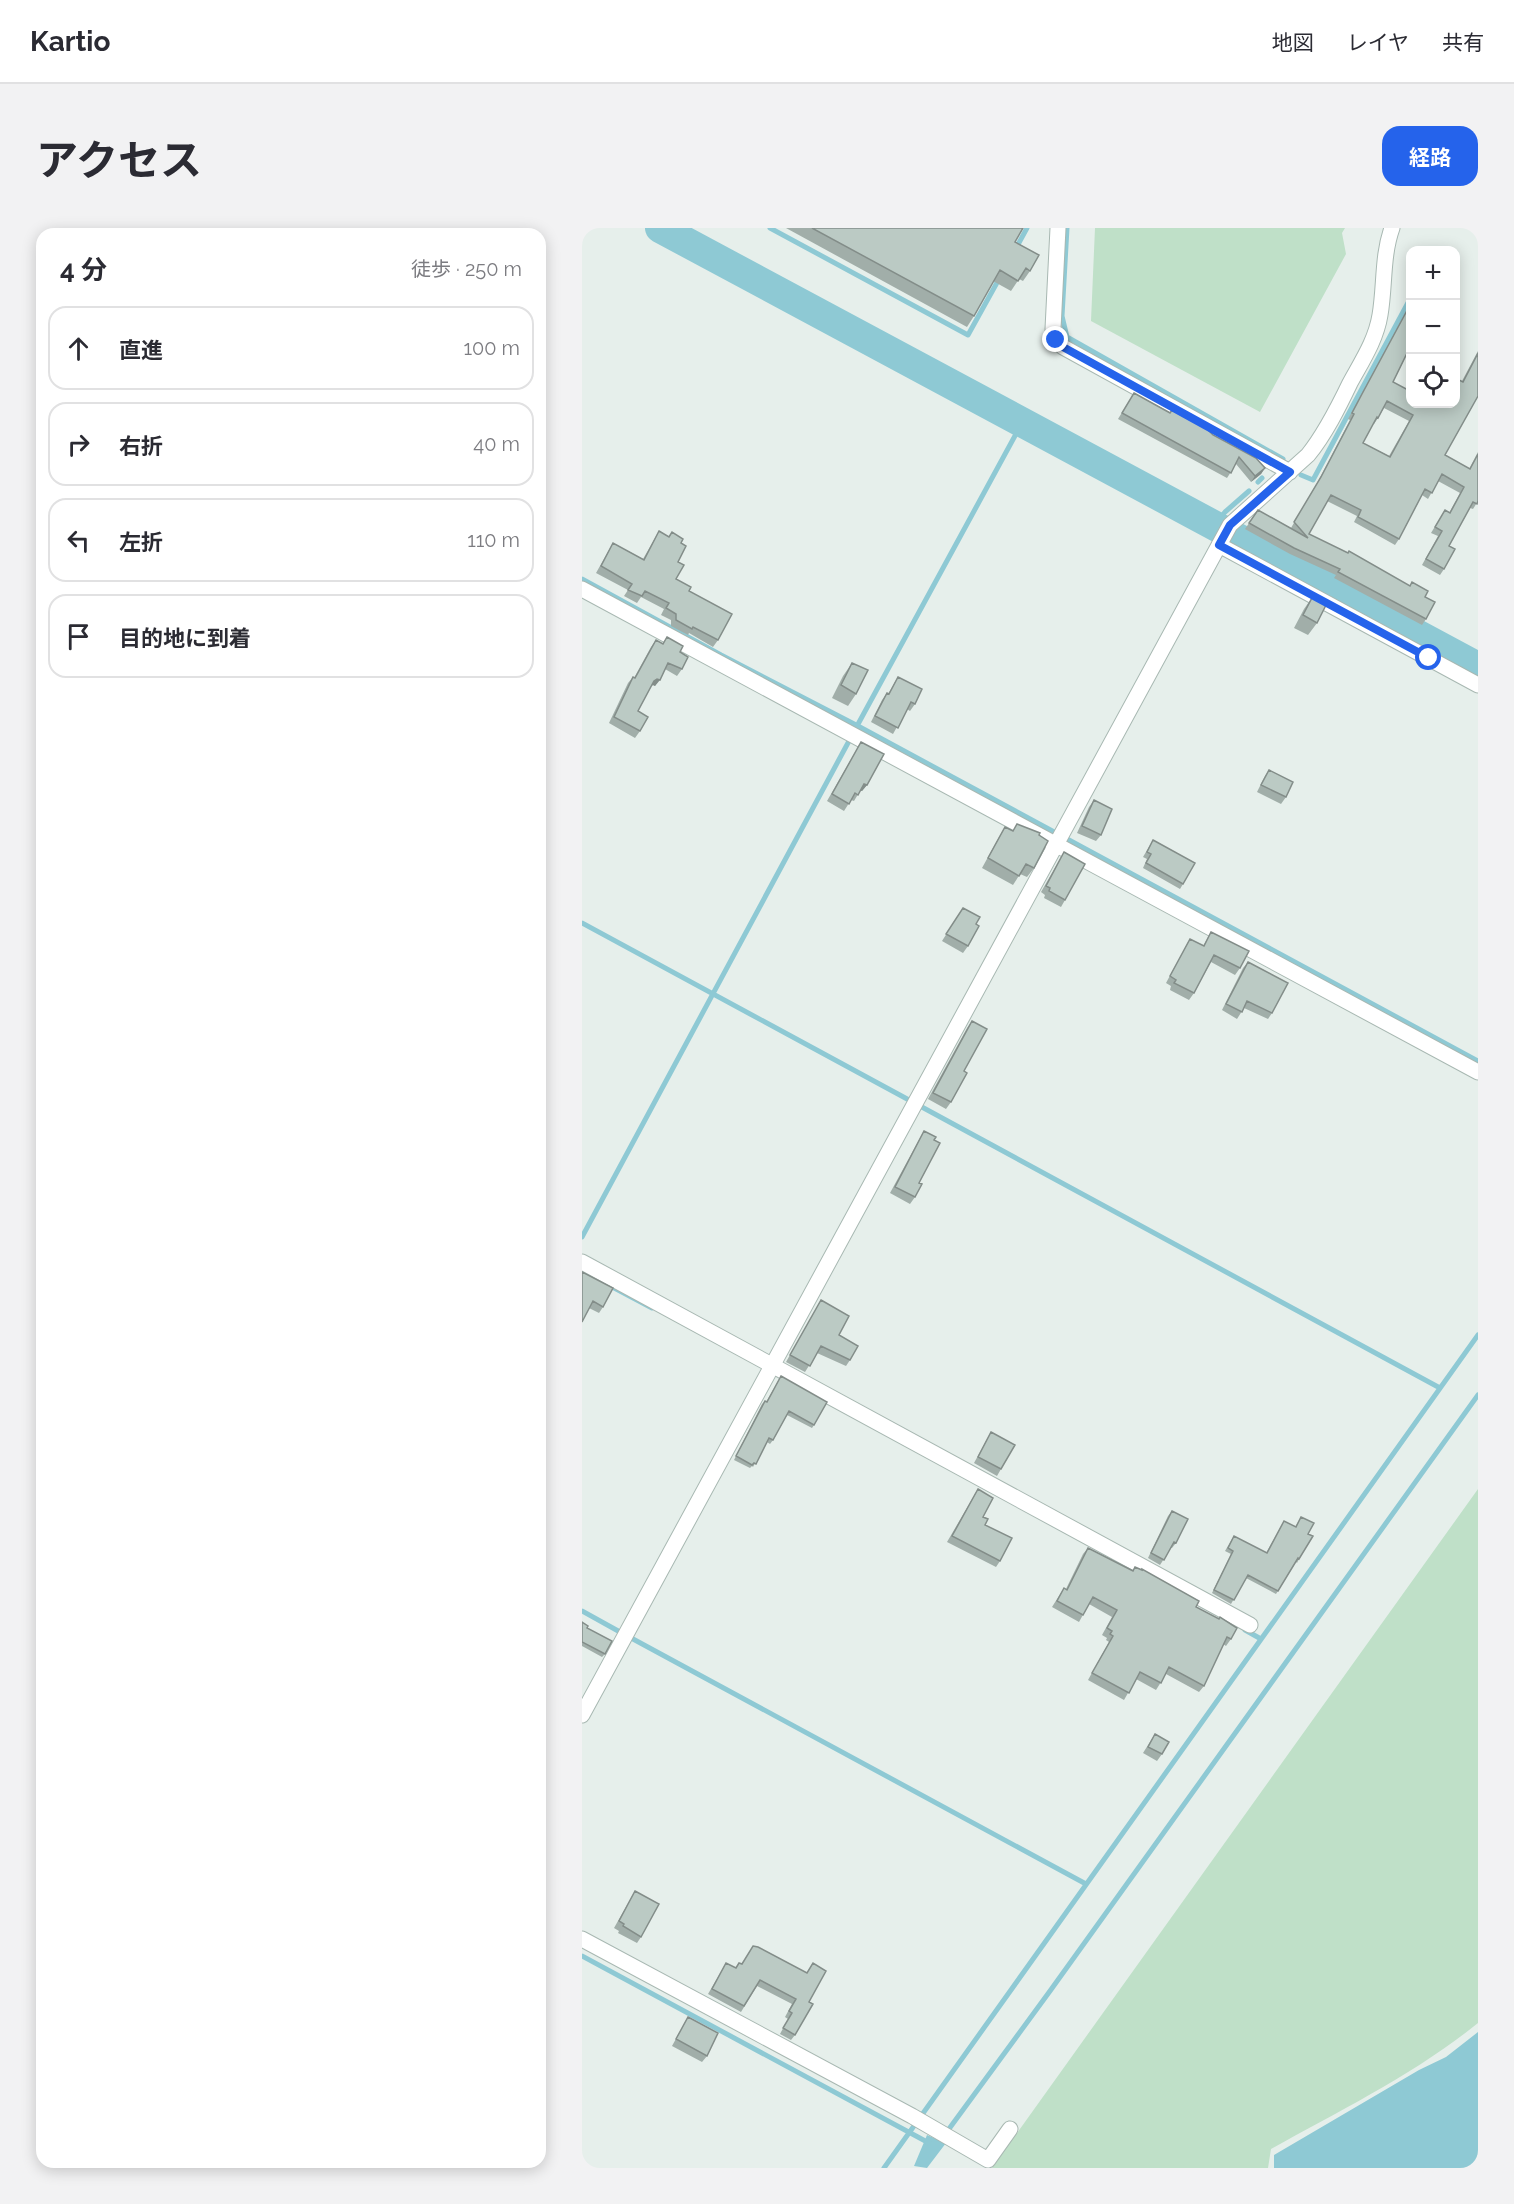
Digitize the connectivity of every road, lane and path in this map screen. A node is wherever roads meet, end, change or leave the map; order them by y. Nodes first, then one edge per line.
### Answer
1 (1058, 228) edge
2 (1392, 228) edge
3 (1290, 472) junction
4 (1224, 536) junction
5 (582, 589) edge
6 (1478, 685) edge
7 (1059, 838) junction
8 (1478, 1072) edge
9 (582, 1263) edge
10 (772, 1364) junction
11 (1250, 1625) dead end
12 (582, 1715) edge
13 (582, 1939) edge
14 (1010, 2129) dead end
15 (985, 2164) edge

1 - 3 street
2 - 3 street
3 - 4 street
4 - 6 street
4 - 7 street
5 - 7 street
7 - 8 street
7 - 10 street
9 - 10 street
10 - 11 street
10 - 12 street
13 - 15 street
14 - 15 street

